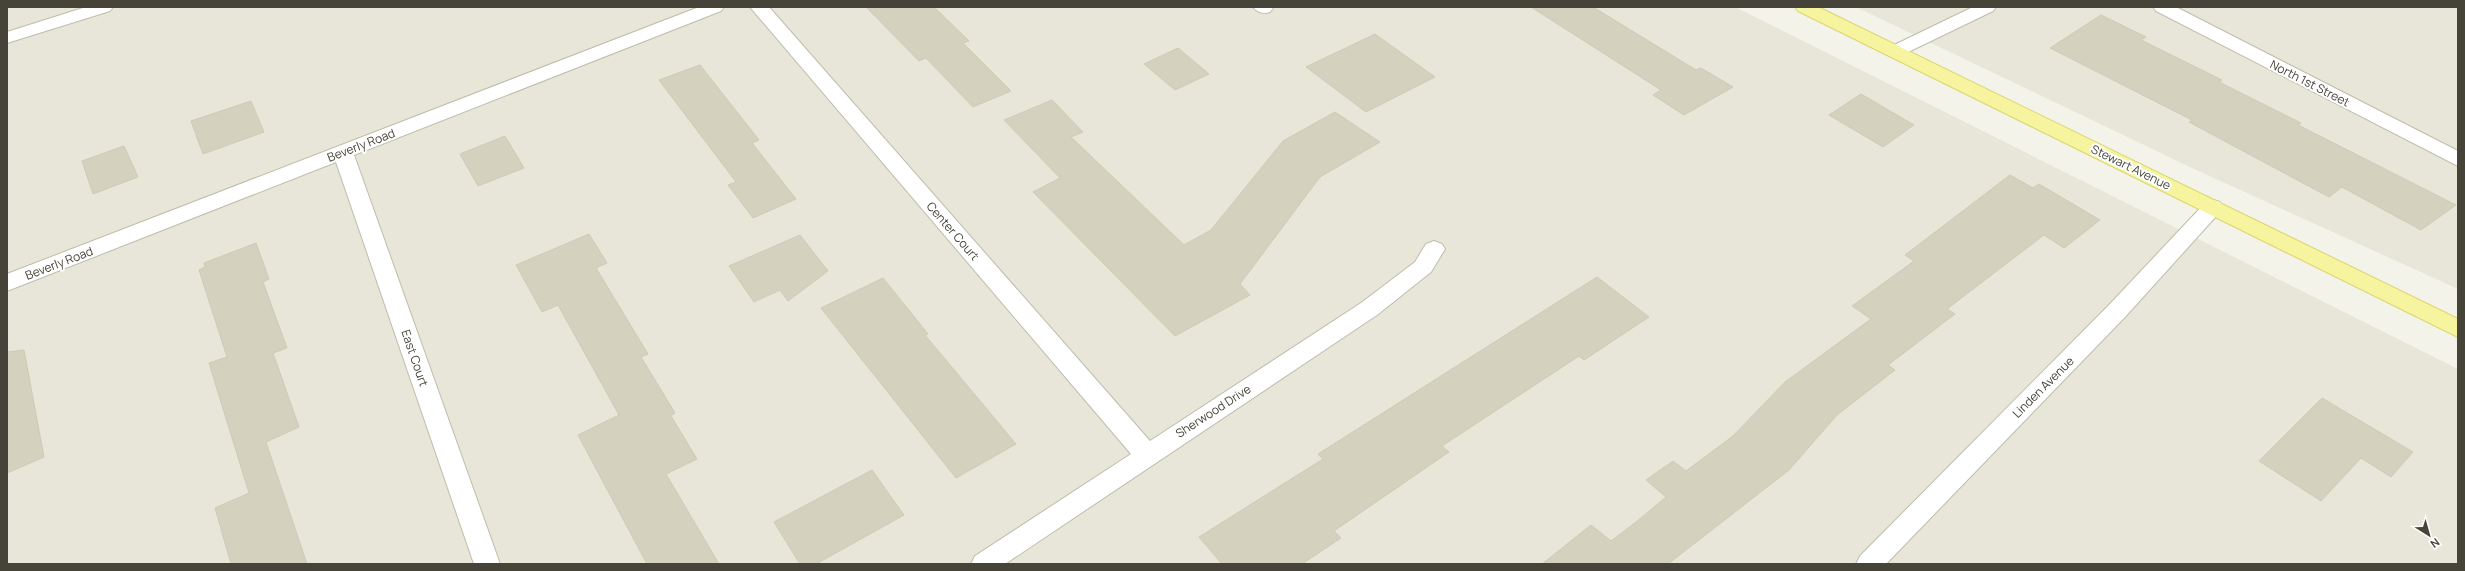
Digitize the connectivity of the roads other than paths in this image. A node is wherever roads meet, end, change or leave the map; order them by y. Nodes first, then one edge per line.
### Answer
1 (104, 7) edge
2 (715, 7) edge
3 (759, 7) edge
4 (1804, 7) edge
5 (1987, 7) edge
6 (2162, 7) edge
7 (7, 38) edge
8 (1896, 52) junction
9 (343, 152) junction
10 (2458, 159) edge
11 (2212, 208) junction
12 (1434, 249) dead end
13 (7, 283) edge
14 (2458, 329) edge
15 (1147, 455) junction
16 (487, 564) edge
17 (984, 564) edge
18 (1869, 564) edge

1 - 7 street
2 - 9 street, Beverly Road
3 - 15 street, Center Court
4 - 8 main road, Stewart Avenue
5 - 8 street
6 - 10 street, North 1st Street
8 - 11 main road, Stewart Avenue
9 - 13 street, Beverly Road
9 - 16 street, East Court
11 - 14 main road, Stewart Avenue
11 - 18 street, Linden Avenue
12 - 15 street, Sherwood Drive
15 - 17 street, Sherwood Drive

